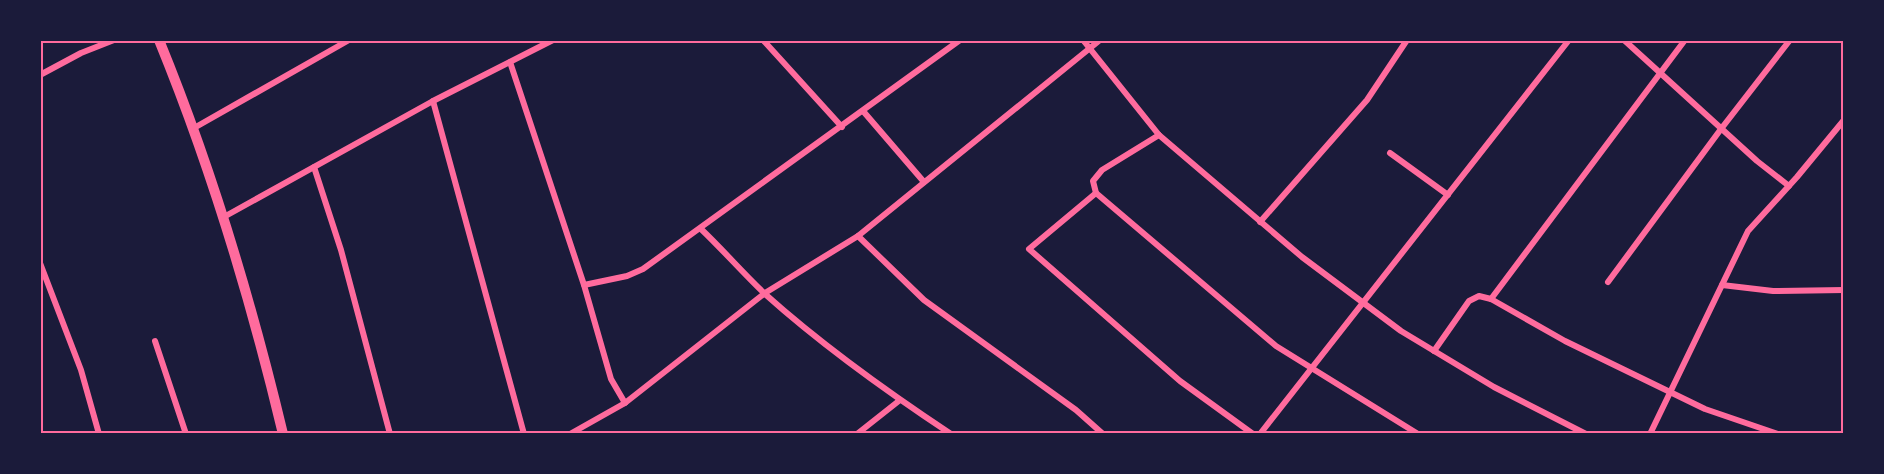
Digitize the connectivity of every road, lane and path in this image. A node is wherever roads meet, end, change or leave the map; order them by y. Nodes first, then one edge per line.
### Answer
1 (114, 40) edge
2 (159, 40) edge
3 (348, 40) edge
4 (553, 40) edge
5 (762, 40) edge
6 (960, 40) edge
7 (1083, 40) edge
8 (1100, 40) edge
9 (1407, 40) edge
10 (1569, 40) edge
11 (1624, 40) edge
12 (1685, 40) edge
13 (1790, 40) edge
14 (1090, 48) junction
15 (510, 62) junction
16 (1658, 73) junction
17 (40, 75) edge
18 (433, 101) junction
19 (863, 111) junction
20 (1844, 120) edge
21 (842, 126) junction
22 (194, 128) junction
23 (1721, 129) junction
24 (1159, 135) junction
25 (1390, 153) dead end
26 (314, 167) junction
27 (924, 182) junction
28 (1789, 186) junction
29 (1096, 193) junction
30 (1448, 195) junction
31 (222, 219) junction
32 (1260, 222) junction
33 (701, 229) junction
34 (858, 236) junction
35 (40, 263) edge
36 (1608, 282) dead end
37 (584, 285) junction
38 (1722, 285) junction
39 (1844, 290) edge
40 (765, 293) junction
41 (1491, 299) junction
42 (1364, 303) junction
43 (155, 341) dead end
44 (1434, 351) junction
45 (1311, 369) junction
46 (1671, 390) junction
47 (900, 400) junction
48 (625, 403) junction
49 (99, 434) edge
50 (186, 434) edge
51 (283, 434) edge
52 (390, 434) edge
53 (524, 434) edge
54 (570, 434) edge
55 (857, 434) edge
56 (951, 434) edge
57 (1103, 434) edge
58 (1253, 434) edge
59 (1260, 434) edge
60 (1418, 434) edge
61 (1586, 434) edge
62 (1650, 434) edge
63 (1778, 434) edge

1 - 17 street
2 - 22 street
3 - 22 street
4 - 15 street
5 - 21 street
6 - 19 street
7 - 14 street
8 - 14 street
9 - 32 street
10 - 30 street
11 - 16 street
12 - 16 street
13 - 23 street
14 - 24 street
14 - 27 street
15 - 18 street
15 - 37 street
16 - 23 street
16 - 41 street
18 - 26 street
18 - 53 street
19 - 21 street
19 - 27 street
20 - 28 street
21 - 33 street
22 - 31 street
23 - 28 street
23 - 36 street
24 - 29 street
24 - 32 street
25 - 30 street
26 - 31 street
26 - 52 street
27 - 34 street
28 - 38 street
29 - 45 street
29 - 58 street
30 - 42 street
31 - 51 street
32 - 42 street
33 - 37 street
33 - 40 street
34 - 40 street
34 - 57 street
35 - 49 street
37 - 48 street
38 - 39 street
38 - 46 street
40 - 47 street
40 - 48 street
41 - 44 street
41 - 46 street
42 - 44 street
42 - 45 street
43 - 50 street
44 - 61 street
45 - 59 street
45 - 60 street
46 - 62 street
46 - 63 street
47 - 55 street
47 - 56 street
48 - 54 street

